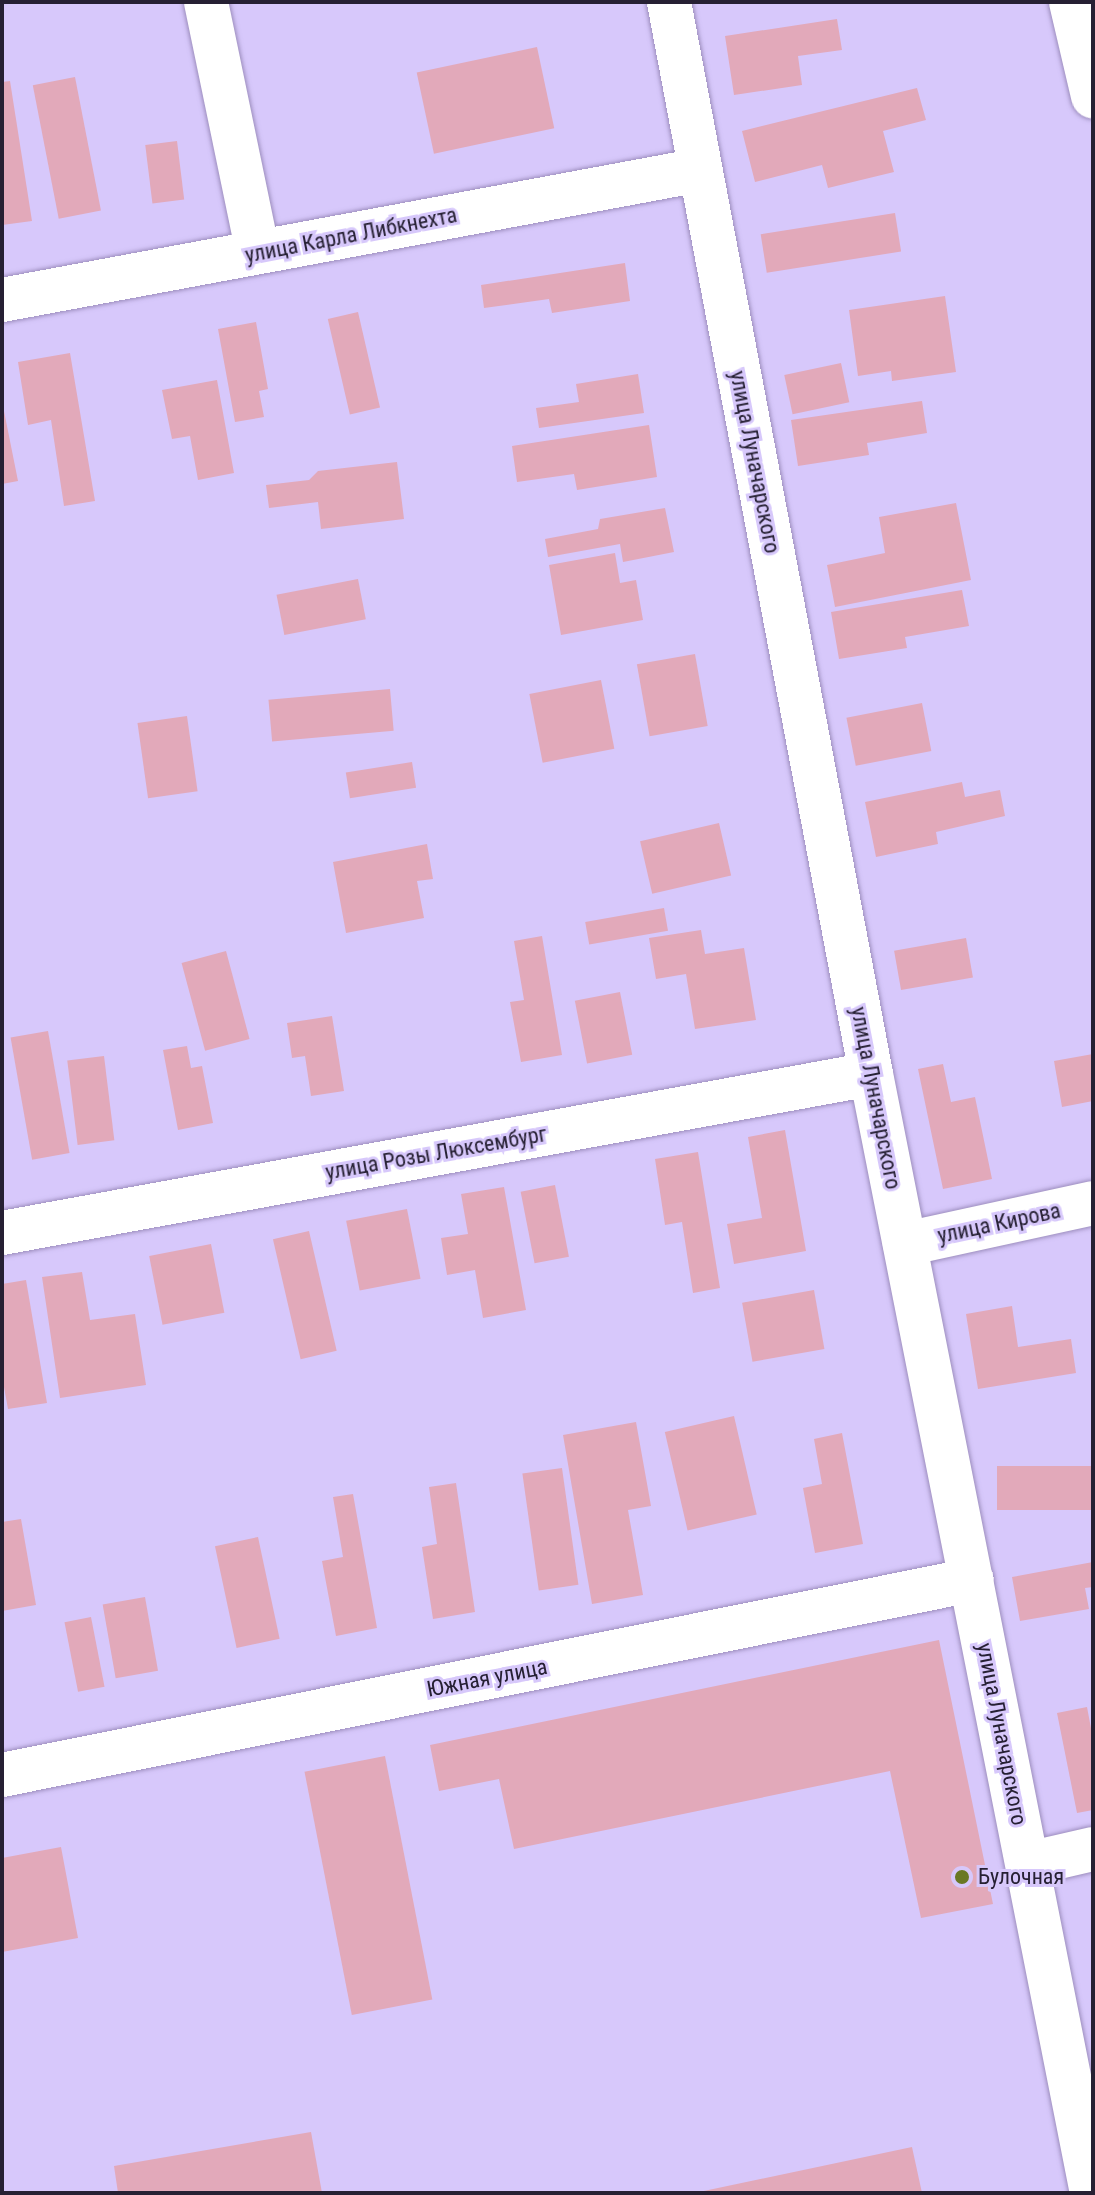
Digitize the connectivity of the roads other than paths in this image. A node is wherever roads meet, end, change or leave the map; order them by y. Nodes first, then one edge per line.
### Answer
1 (206, 2) edge
2 (669, 2) edge
3 (1071, 2) edge
4 (1093, 96) edge
5 (700, 170) junction
6 (258, 252) junction
7 (2, 300) edge
8 (871, 1074) junction
9 (1093, 1203) edge
10 (2, 1233) edge
11 (905, 1244) junction
12 (972, 1580) junction
13 (2, 1775) edge
14 (1093, 1849) edge
15 (1028, 1864) junction
16 (1092, 2193) edge

1 - 6 street
2 - 5 street, улица Луначарского
3 - 4 street
5 - 6 street, улица Карла Либкнехта
5 - 8 street, улица Луначарского
6 - 7 street, улица Карла Либкнехта
8 - 10 street, улица Розы Люксембург
8 - 11 street, улица Луначарского
9 - 11 street, улица Кирова
11 - 12 street, улица Луначарского
12 - 13 street, Южная улица
12 - 15 street, улица Луначарского
14 - 15 street
15 - 16 street, улица Луначарского

